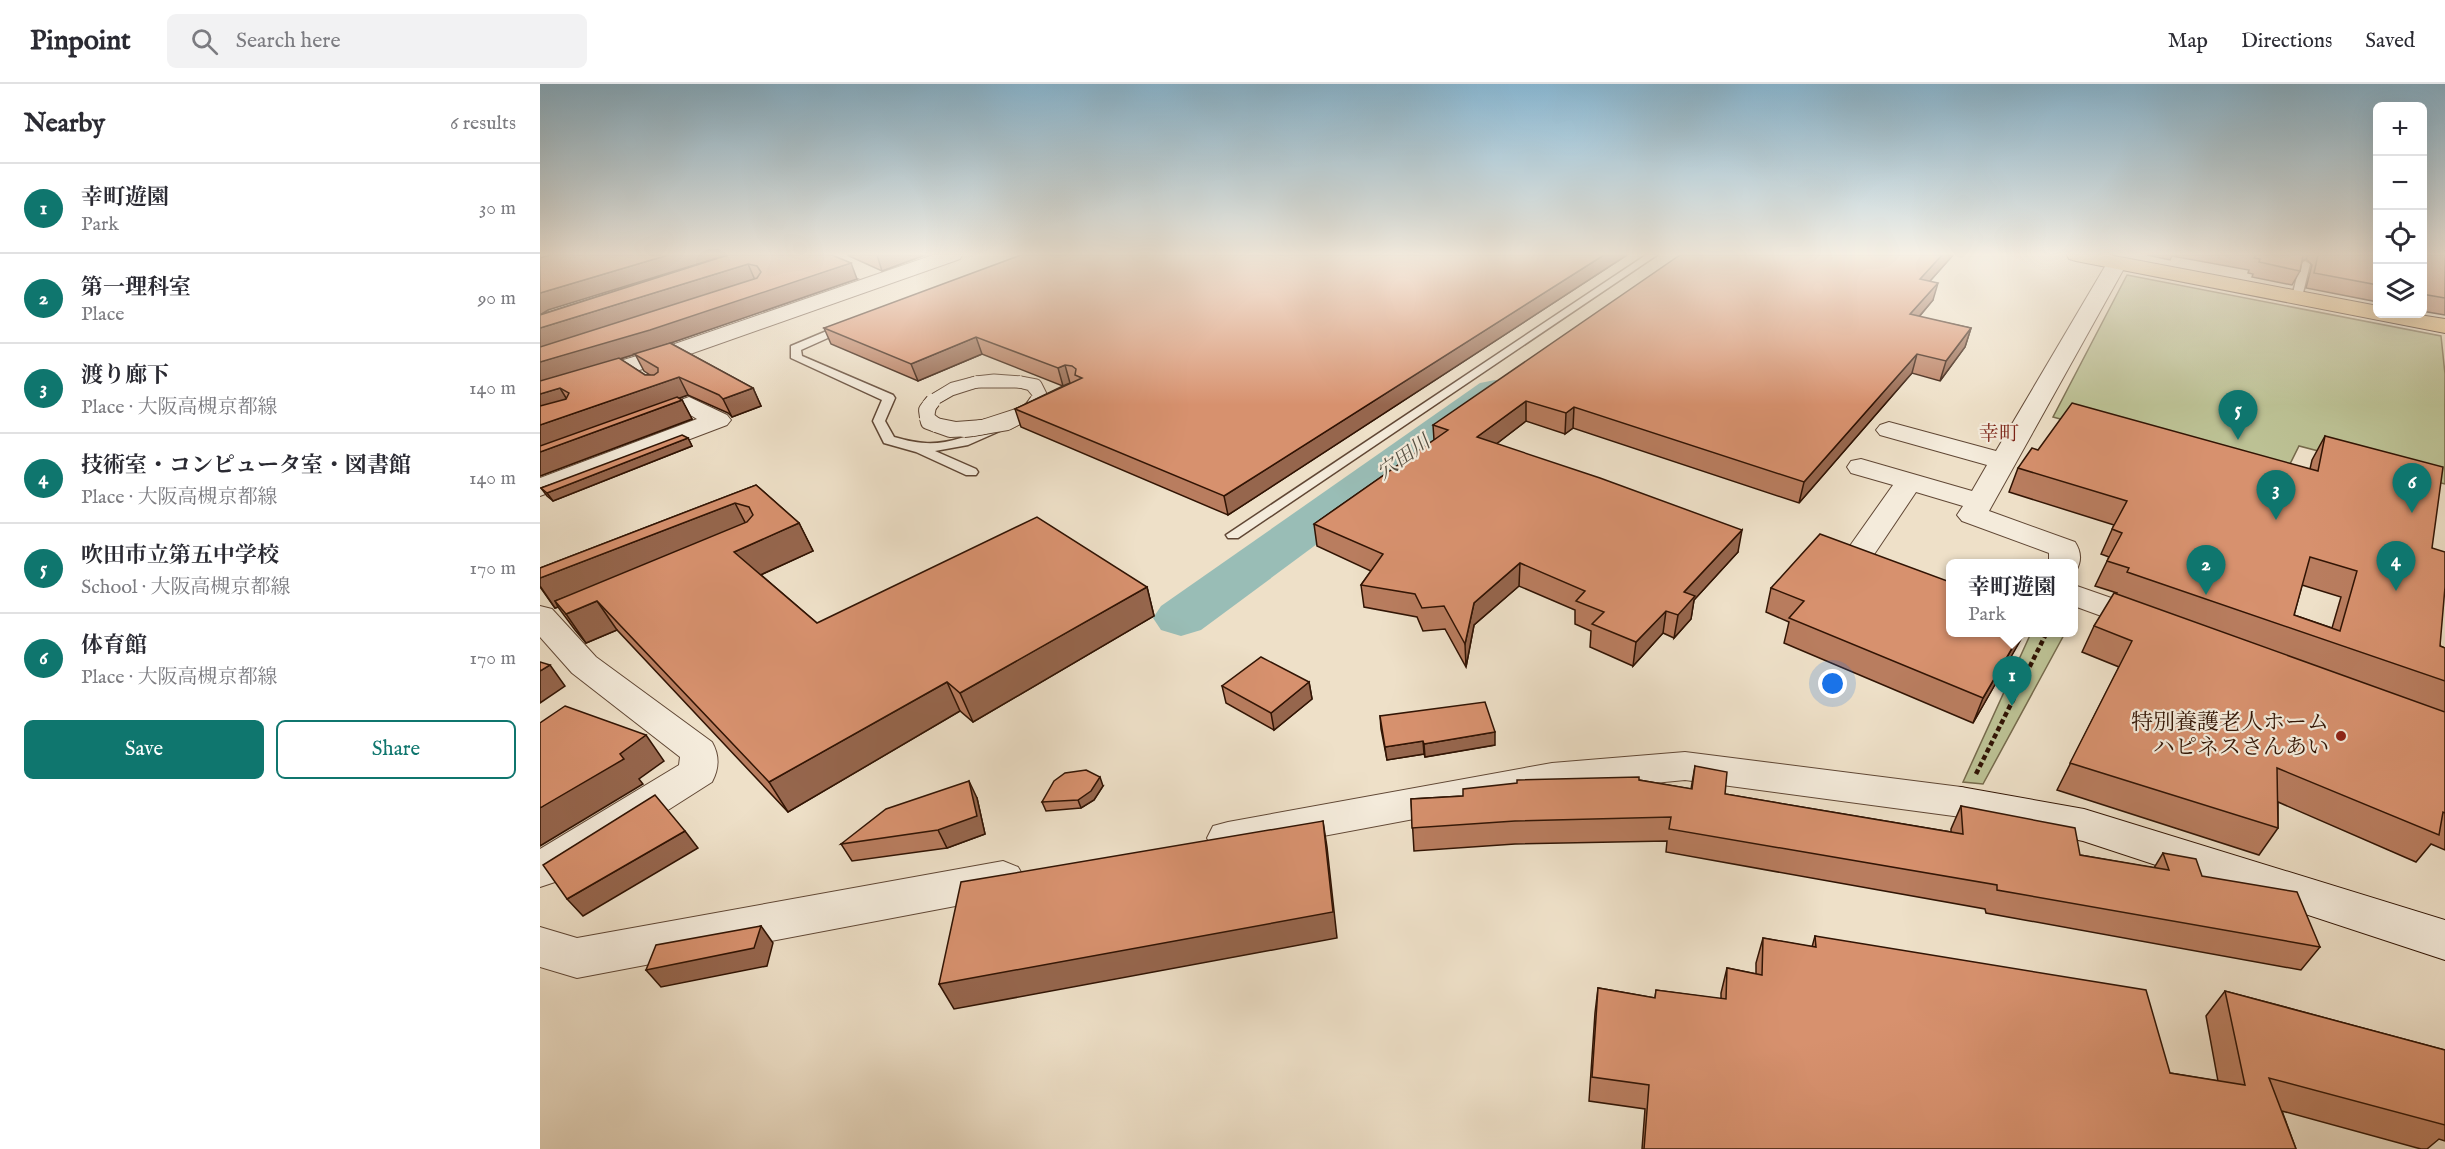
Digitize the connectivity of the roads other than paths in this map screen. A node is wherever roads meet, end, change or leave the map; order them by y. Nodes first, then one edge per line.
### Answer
1 (801, 305) edge
2 (814, 305) edge
3 (1578, 305) edge
4 (2093, 305) edge
5 (2338, 305) edge
6 (807, 307) junction
7 (2373, 311) edge
8 (2406, 318) edge
9 (861, 320) edge
10 (2445, 326) edge
11 (540, 393) edge
12 (1052, 400) edge
13 (625, 428) edge
14 (1889, 430) dead end
15 (921, 449) junction
16 (2003, 461) junction
17 (1861, 467) dead end
18 (971, 472) dead end
19 (1910, 481) junction
20 (540, 488) edge
21 (1979, 502) junction
22 (1233, 535) dead end
23 (1862, 550) edge
24 (2065, 559) edge
25 (2078, 597) edge
26 (557, 618) edge
27 (2175, 632) edge
28 (1188, 845) edge
29 (540, 870) edge
30 (1035, 873) edge
31 (2445, 939) edge
32 (552, 957) edge

1 - 6 street
2 - 6 street
3 - 22 lane
4 - 16 street
5 - 7 main road
6 - 11 street
8 - 10 main road
9 - 15 lane
12 - 15 lane, bridge
13 - 20 street
14 - 16 street
15 - 18 lane
16 - 21 street
17 - 19 street
19 - 21 street
19 - 23 street
21 - 24 street
25 - 27 street
26 - 29 street
28 - 31 street
30 - 32 street

